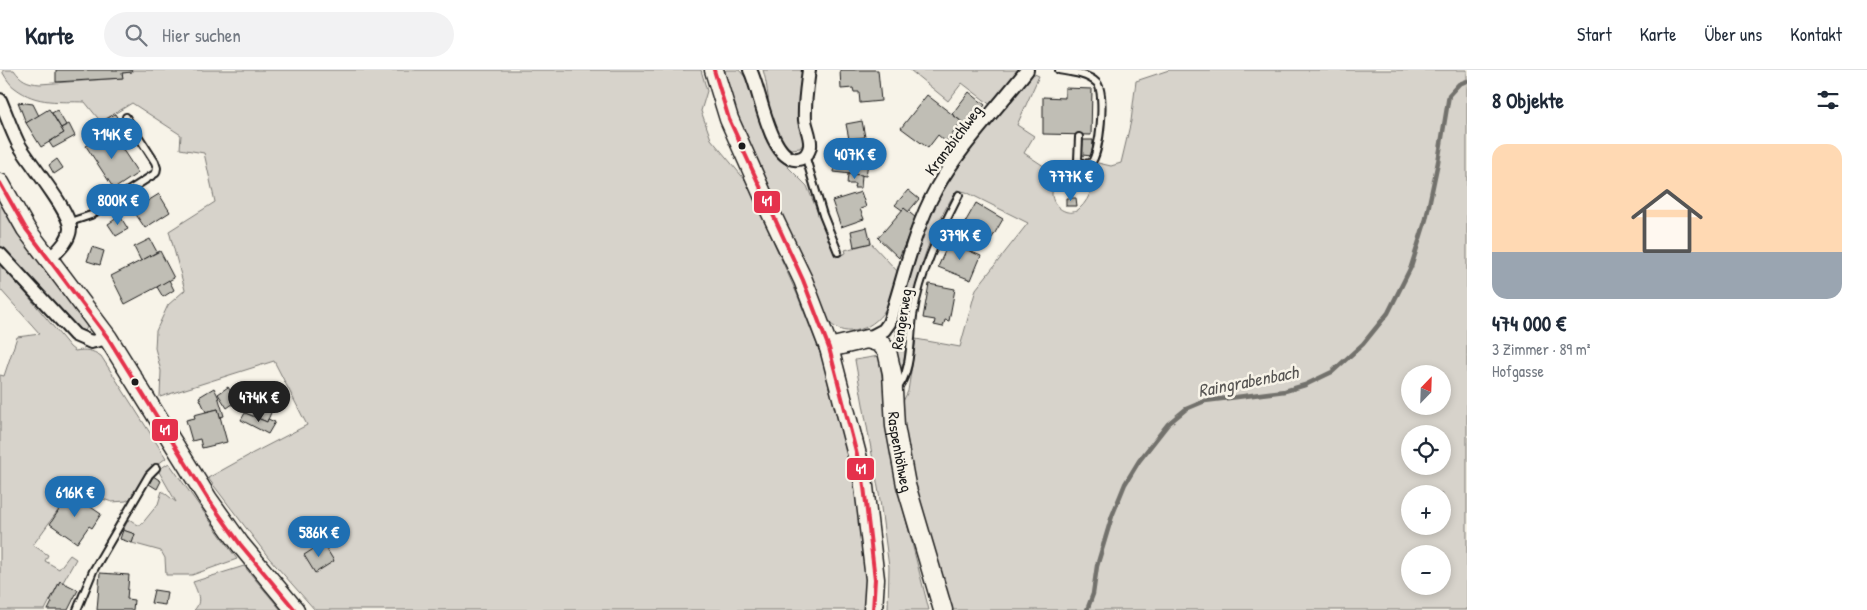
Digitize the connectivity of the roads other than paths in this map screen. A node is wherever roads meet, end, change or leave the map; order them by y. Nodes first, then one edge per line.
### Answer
1 (714, 70) edge
2 (750, 70) edge
3 (809, 70) edge
4 (1027, 70) edge
5 (1059, 70) edge
6 (0, 100) edge
7 (126, 117) dead end
8 (1079, 137) dead end
9 (805, 155) junction
10 (0, 183) edge
11 (959, 195) dead end
12 (70, 222) junction
13 (838, 252) dead end
14 (0, 254) edge
15 (49, 260) junction
16 (891, 316) junction
17 (108, 338) junction
18 (866, 339) junction
19 (829, 348) junction
20 (889, 357) junction
21 (893, 391) junction
22 (156, 468) dead end
23 (77, 610) edge
24 (295, 610) edge
25 (873, 610) edge
26 (943, 610) edge

1 - 19 main road
2 - 9 street
3 - 9 street
4 - 16 street, Kranzbichlweg
5 - 8 lane
6 - 12 street
7 - 12 lane
9 - 13 lane
10 - 15 main road
11 - 21 lane, Rengerweg
12 - 15 street
14 - 17 street
15 - 17 main road
16 - 18 street, Kranzbichlweg
16 - 20 street
17 - 24 main road
18 - 19 main road
18 - 20 main road
19 - 25 main road
20 - 21 main road, Raspenhöhweg
21 - 26 main road, Raspenhöhweg
22 - 23 lane

